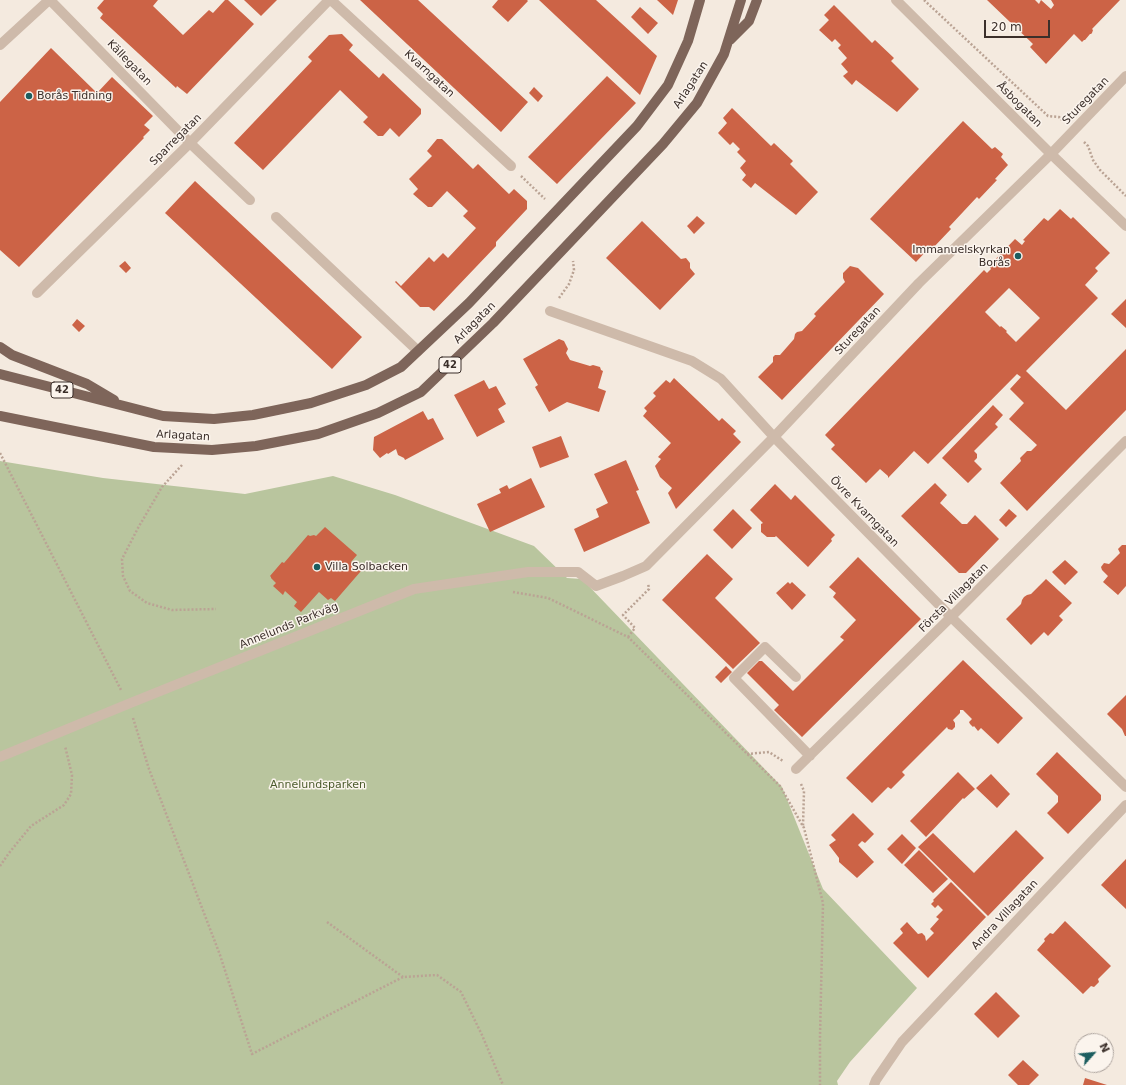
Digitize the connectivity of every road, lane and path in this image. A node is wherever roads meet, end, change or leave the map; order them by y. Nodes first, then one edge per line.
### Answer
1 (50, 0) edge
2 (330, 0) edge
3 (700, 0) edge
4 (741, 0) edge
5 (757, 0) edge
6 (896, 0) edge
7 (924, 0) edge
8 (728, 41) junction
9 (0, 45) edge
10 (1126, 76) edge
11 (1074, 131) junction
12 (190, 143) junction
13 (1051, 154) junction
14 (511, 166) joint
15 (1126, 196) edge
16 (250, 200) dead end
17 (547, 201) dead end
18 (276, 217) dead end
19 (1126, 226) edge
20 (37, 293) dead end
21 (550, 310) dead end
22 (0, 347) edge
23 (418, 351) junction
24 (0, 374) edge
25 (124, 406) junction
26 (0, 416) edge
27 (774, 437) junction
28 (1126, 441) edge
29 (195, 450) junction
30 (0, 453) edge
31 (596, 586) joint
32 (649, 589) dead end
33 (510, 591) dead end
34 (216, 609) dead end
35 (951, 618) junction
36 (628, 637) junction
37 (796, 677) dead end
38 (128, 704) junction
39 (61, 732) junction
40 (747, 754) junction
41 (810, 756) junction
42 (0, 757) edge
43 (796, 769) junction
44 (1126, 787) edge
45 (1126, 805) edge
46 (804, 827) junction
47 (0, 866) edge
48 (327, 922) dead end
49 (403, 977) junction
50 (503, 1085) edge
51 (820, 1085) edge
52 (874, 1085) edge

1 - 9 street
1 - 12 street, Källegatan
2 - 12 street, Sparregatan
2 - 14 street, Kvarngatan
3 - 23 main road, Arlagatan / 42
4 - 8 main road, Arlagatan / 42
5 - 8 main road
6 - 13 street, Åsbogatan
7 - 11 path
8 - 29 main road, Arlagatan / 42
10 - 11 street, Sturegatan
11 - 13 street, Sturegatan
11 - 15 path
12 - 16 street, Källegatan
12 - 20 street, Sparregatan
13 - 19 street, Åsbogatan
13 - 27 street, Sturegatan
14 - 17 path
18 - 23 street
21 - 27 street, Övre Kvarngatan
22 - 25 main road
23 - 25 main road, Arlagatan / 42
24 - 25 main road, Arlagatan / 42
26 - 29 main road, Arlagatan / 42
27 - 31 street, Sturegatan
27 - 35 street, Övre Kvarngatan
28 - 35 street, Första Villagatan
29 - 34 path
30 - 38 path
31 - 38 street, Annelunds Parkväg
32 - 36 path
33 - 36 path
35 - 41 street, Första Villagatan
35 - 44 street, Övre Kvarngatan
36 - 40 path
37 - 41 street
38 - 39 street, Annelunds Parkväg
38 - 49 path
39 - 42 street, Annelunds Parkväg
39 - 47 path
40 - 43 path
40 - 46 path
41 - 43 street, Första Villagatan
43 - 46 path
45 - 52 street, Andra Villagatan
46 - 51 path
48 - 49 path
49 - 50 path

